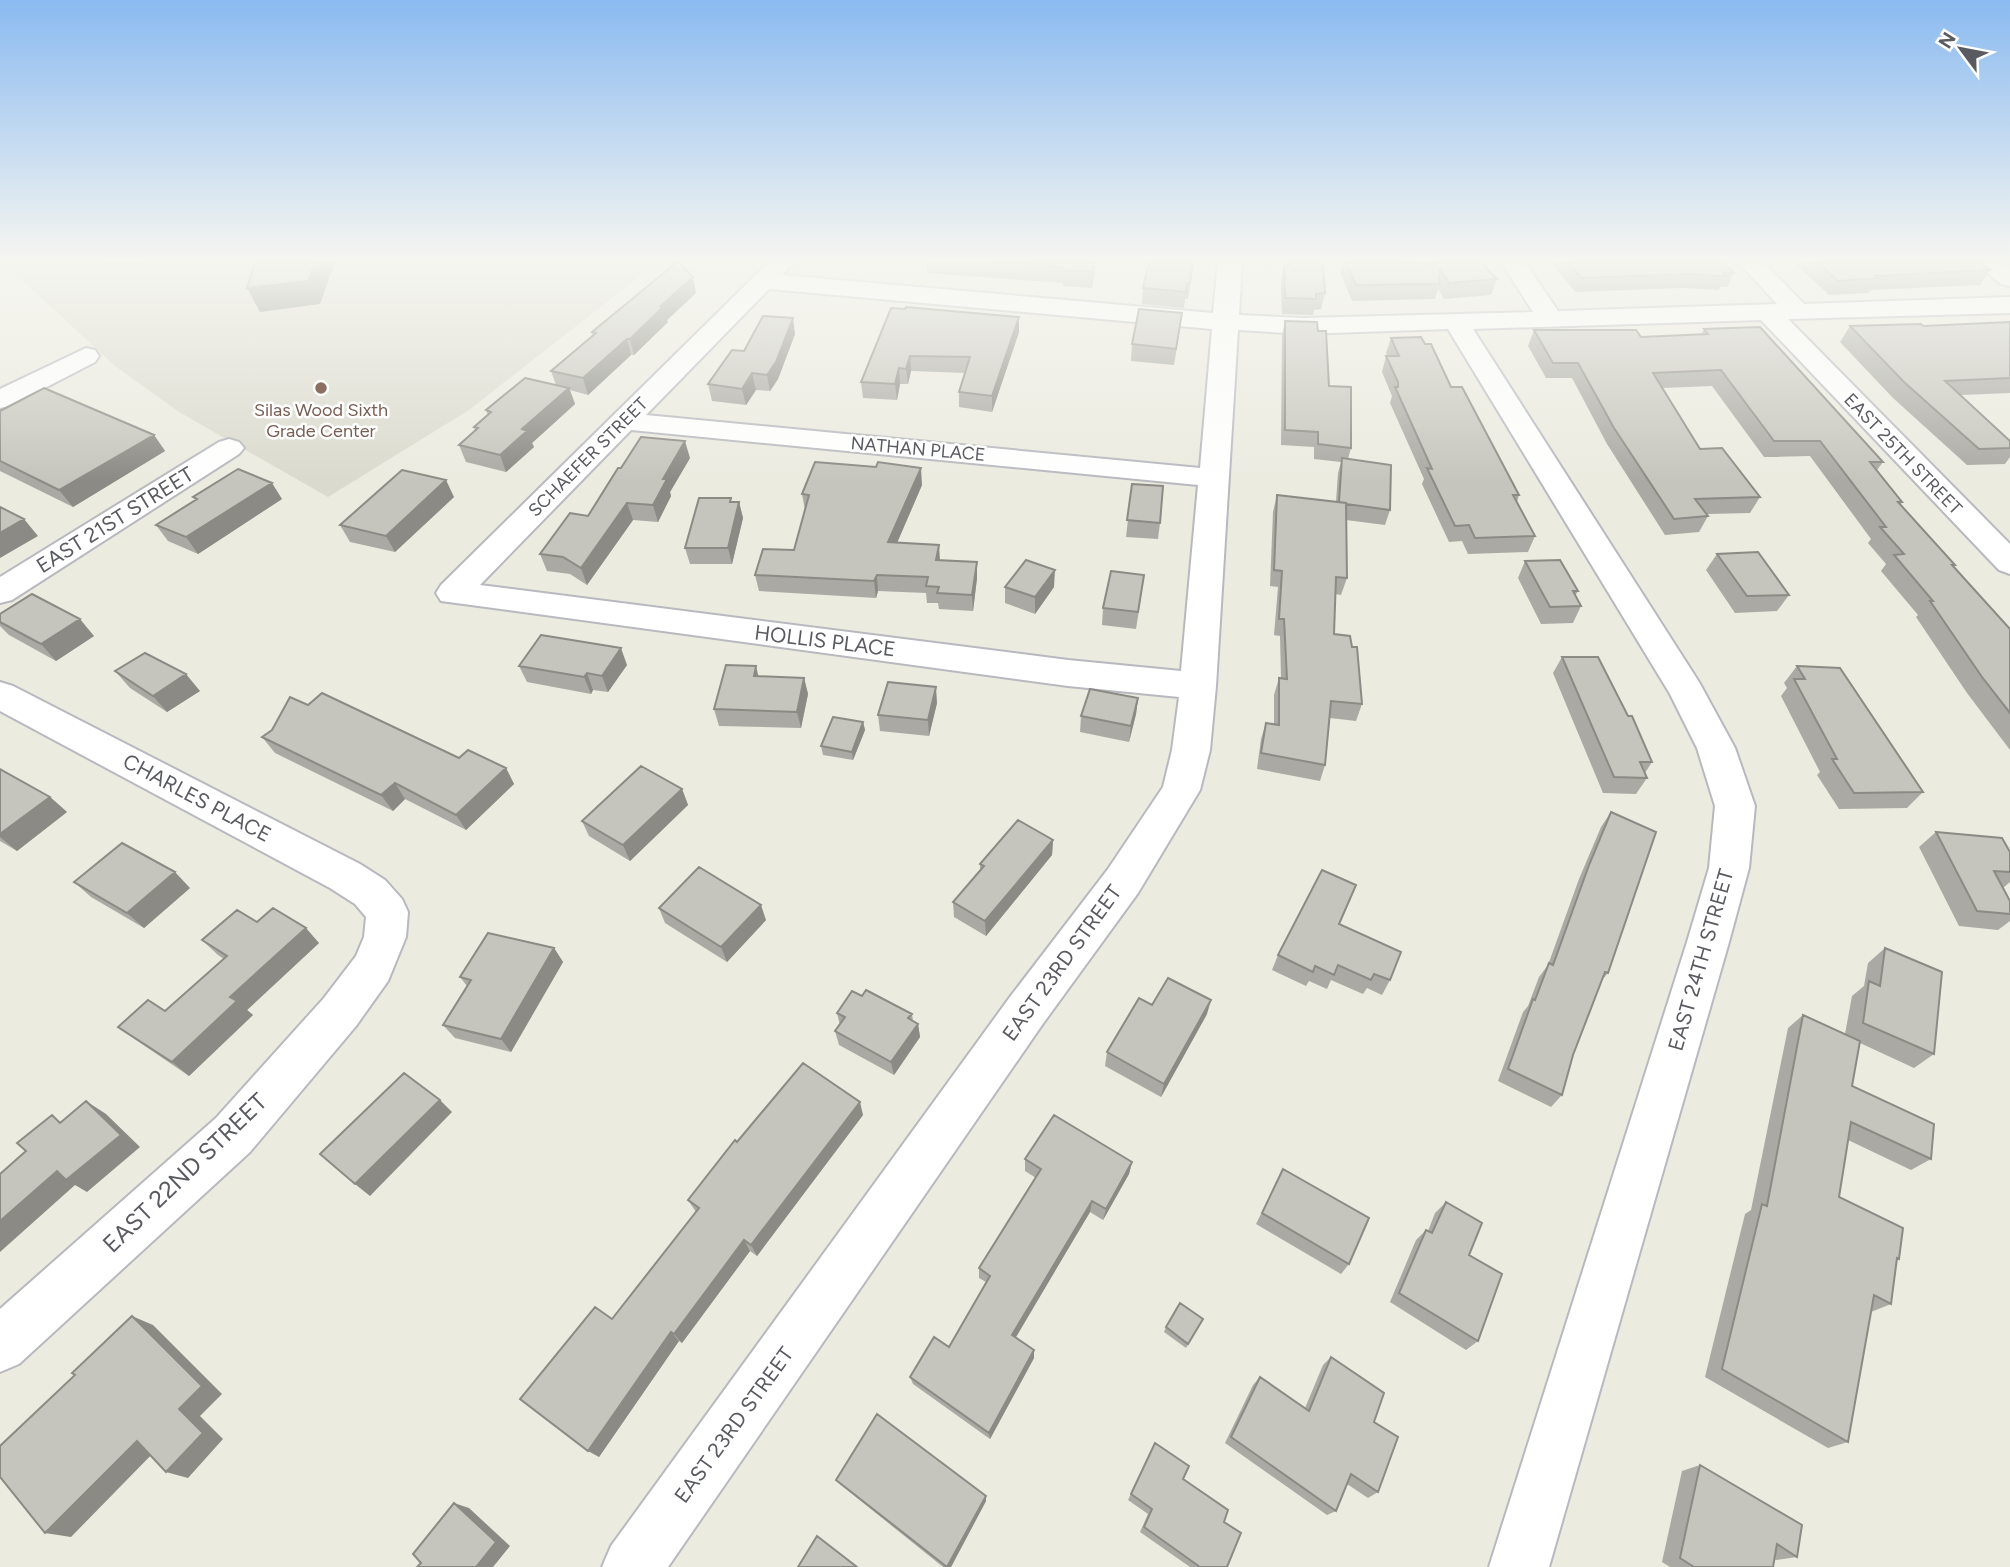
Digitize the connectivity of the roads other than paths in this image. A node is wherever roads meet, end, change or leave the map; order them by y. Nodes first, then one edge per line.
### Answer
1 (709, 335) edge
2 (1224, 335) edge
3 (1465, 335) edge
4 (1789, 335) edge
5 (86, 356) dead end
6 (0, 400) edge
7 (622, 421) junction
8 (229, 448) dead end
9 (1214, 478) junction
10 (2010, 563) edge
11 (0, 592) edge
12 (453, 593) joint
13 (1198, 686) junction
14 (0, 695) edge
15 (387, 912) joint
16 (0, 1345) edge
17 (632, 1567) edge
18 (1518, 1567) edge

1 - 7 street, SCHAEFER STREET
2 - 9 street, EAST 23RD STREET
3 - 18 street, EAST 24TH STREET
4 - 10 street, EAST 25TH STREET
5 - 6 street
7 - 9 street, NATHAN PLACE
7 - 12 street, SCHAEFER STREET
8 - 11 street, EAST 21ST STREET
9 - 13 street, EAST 23RD STREET
12 - 13 street, HOLLIS PLACE
13 - 17 street, EAST 23RD STREET
14 - 15 street, CHARLES PLACE
15 - 16 street, EAST 22ND STREET

